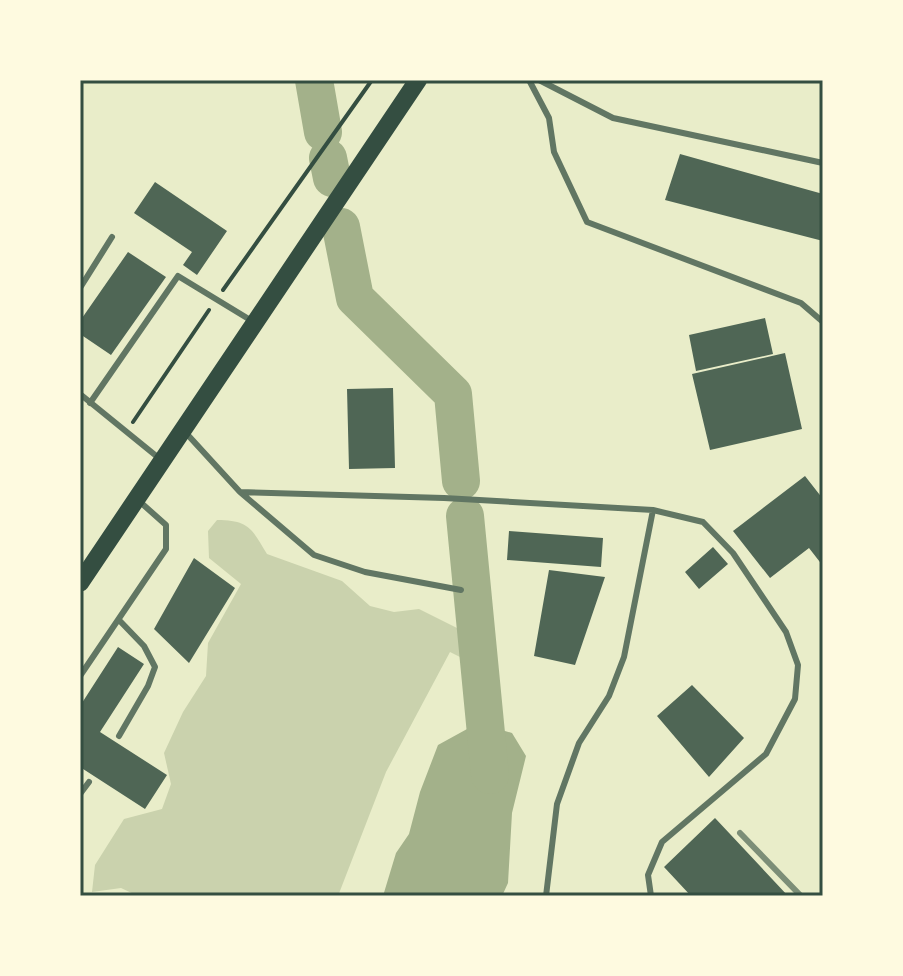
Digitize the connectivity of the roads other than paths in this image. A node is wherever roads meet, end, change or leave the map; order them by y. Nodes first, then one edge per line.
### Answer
1 (418, 80) edge
2 (529, 80) edge
3 (539, 80) edge
4 (823, 163) edge
5 (112, 237) dead end
6 (80, 288) edge
7 (254, 322) junction
8 (823, 322) edge
9 (80, 394) edge
10 (90, 403) junction
11 (184, 430) junction
12 (163, 461) junction
13 (240, 492) junction
14 (136, 499) junction
15 (653, 510) junction
16 (80, 583) edge
17 (461, 590) dead end
18 (119, 620) junction
19 (80, 676) edge
20 (119, 736) dead end
21 (89, 782) dead end
22 (80, 794) edge
23 (546, 896) edge
24 (651, 896) edge

1 - 7 main road
2 - 8 lane
3 - 4 lane
5 - 6 lane
7 - 10 lane
7 - 11 main road
9 - 10 lane
10 - 12 lane
11 - 12 main road
11 - 13 lane
12 - 14 main road
13 - 15 lane
13 - 17 lane
14 - 16 main road
14 - 18 lane
15 - 23 lane
15 - 24 lane
18 - 19 lane
18 - 20 lane
21 - 22 lane

